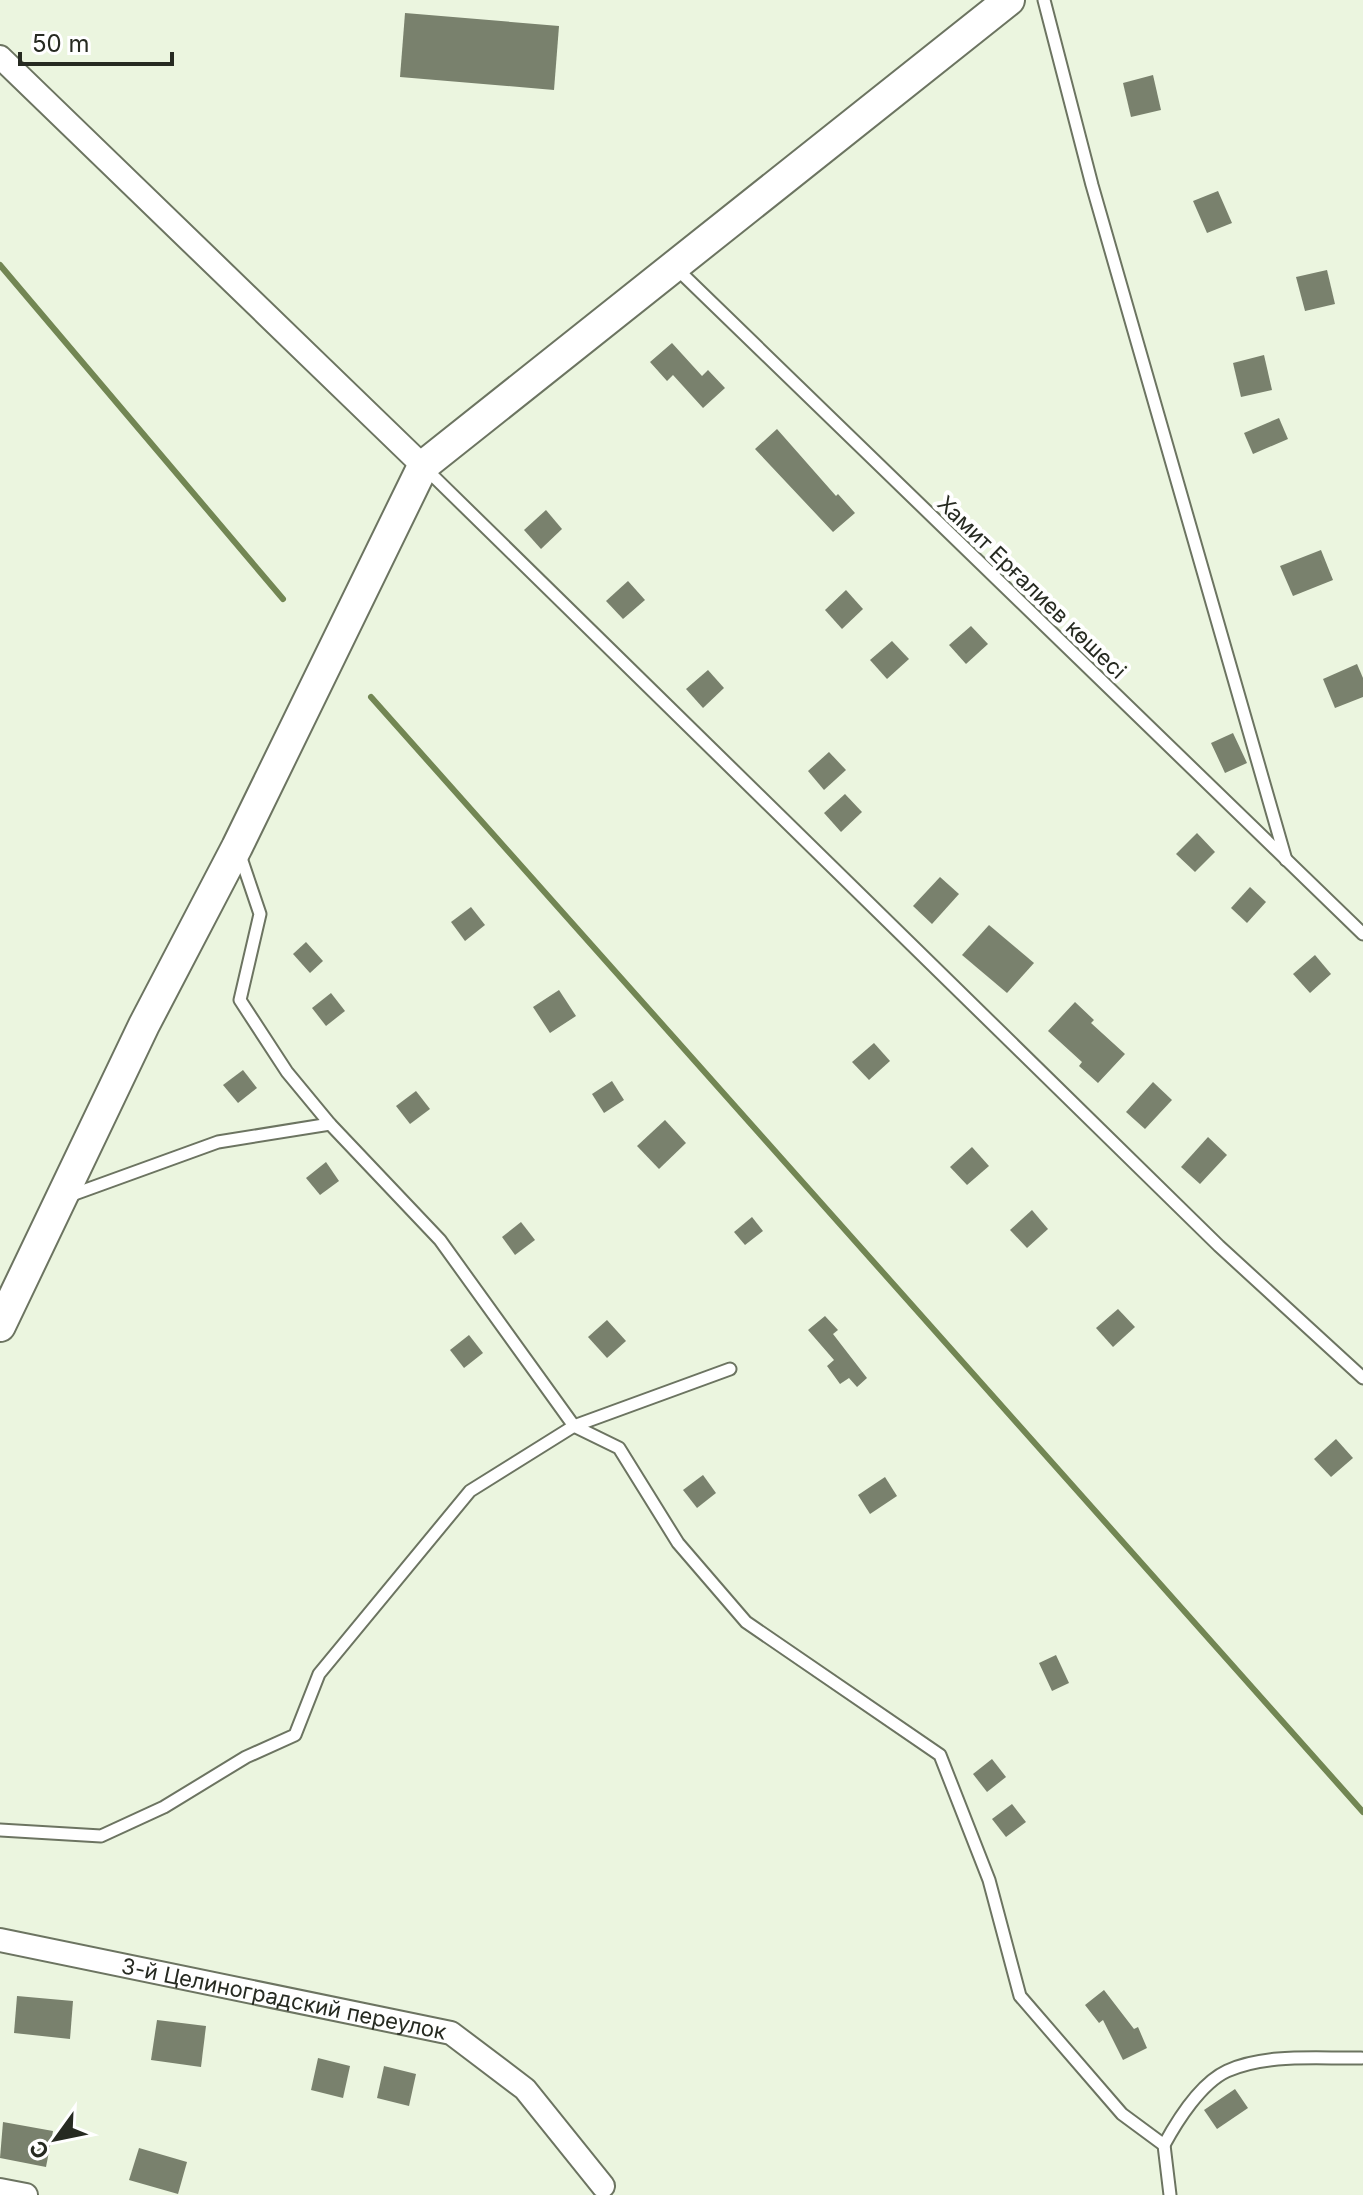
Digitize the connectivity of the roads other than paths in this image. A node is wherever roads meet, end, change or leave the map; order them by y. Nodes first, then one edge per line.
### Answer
1 (1009, 0) edge
2 (1044, 0) edge
3 (0, 57) edge
4 (675, 267) junction
5 (423, 466) junction
6 (237, 847) junction
7 (1286, 861) junction
8 (1363, 934) edge
9 (330, 1124) junction
10 (61, 1199) junction
11 (0, 1326) edge
12 (730, 1369) dead end
13 (1363, 1378) edge
14 (574, 1426) junction
15 (0, 1830) edge
16 (0, 1940) edge
17 (1361, 2058) edge
18 (1164, 2145) junction
19 (603, 2186) dead end
20 (0, 2190) edge
21 (26, 2195) edge
22 (1170, 2195) edge

1 - 4 street
2 - 7 lane
3 - 5 street
4 - 5 street
4 - 7 lane, Хамит Ерғалиев көшесі
5 - 6 street
5 - 13 lane
6 - 9 lane
6 - 10 street
7 - 8 lane, Хамит Ерғалиев көшесі
9 - 10 lane
9 - 14 lane
10 - 11 street
12 - 14 lane
14 - 15 lane
14 - 18 lane
16 - 19 street, 3-й Целиноградский переулок
17 - 18 lane
18 - 22 lane
20 - 21 street

